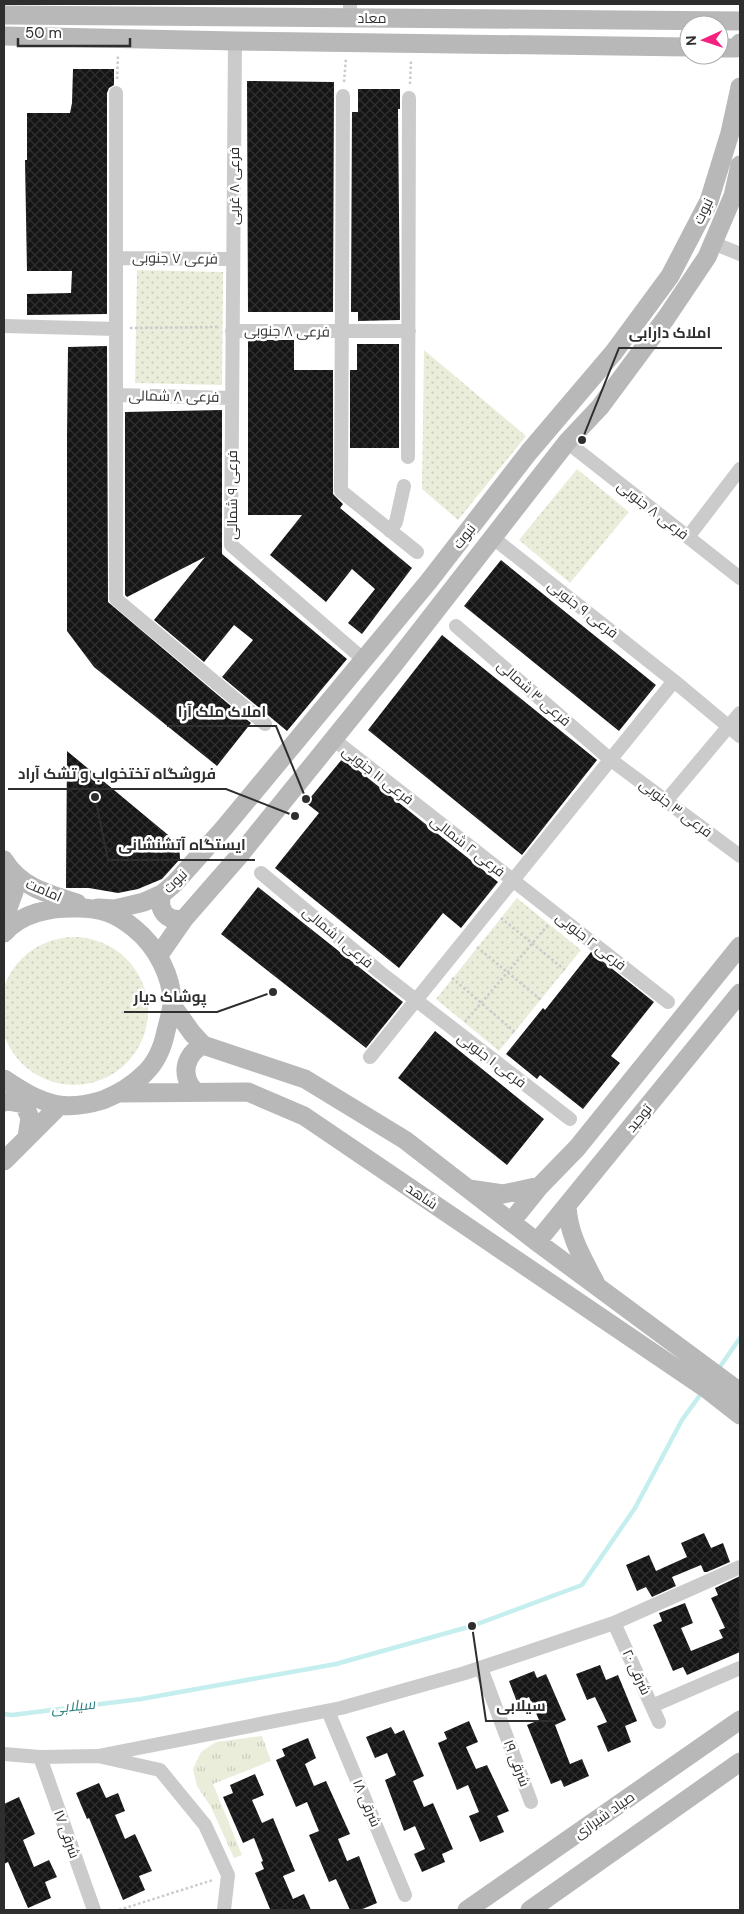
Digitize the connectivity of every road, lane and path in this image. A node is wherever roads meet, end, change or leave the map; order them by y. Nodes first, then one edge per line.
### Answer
1 (350, 11) edge
2 (4, 15) edge
3 (740, 21) edge
4 (4, 36) edge
5 (119, 38) junction
6 (235, 41) junction
7 (347, 43) junction
8 (740, 43) edge
9 (412, 44) junction
10 (679, 47) edge
11 (729, 48) edge
12 (740, 87) edge
13 (116, 94) joint
14 (343, 96) joint
15 (409, 98) joint
16 (740, 165) edge
17 (713, 243) junction
18 (740, 254) edge
19 (116, 258) junction
20 (233, 259) junction
21 (4, 326) edge
22 (116, 329) junction
23 (232, 330) junction
24 (409, 331) junction
25 (342, 332) junction
26 (116, 395) junction
27 (232, 398) junction
28 (566, 442) junction
29 (408, 457) dead end
30 (740, 469) edge
31 (404, 486) dead end
32 (390, 531) junction
33 (688, 536) junction
34 (492, 537) junction
35 (418, 552) dead end
36 (740, 578) edge
37 (456, 626) dead end
38 (363, 659) junction
39 (674, 682) junction
40 (740, 713) edge
41 (265, 724) dead end
42 (729, 727) junction
43 (740, 736) edge
44 (333, 739) junction
45 (611, 760) junction
46 (666, 801) junction
47 (423, 810) joint
48 (740, 856) edge
49 (7, 865) edge
50 (261, 873) dead end
51 (512, 881) junction
52 (162, 894) junction
53 (96, 908) junction
54 (4, 909) edge
55 (557, 915) junction
56 (501, 918) dead end
57 (184, 919) junction
58 (4, 933) edge
59 (466, 938) junction
60 (533, 943) junction
61 (740, 946) edge
62 (159, 956) junction
63 (565, 970) dead end
64 (508, 972) junction
65 (452, 978) dead end
66 (740, 993) edge
67 (416, 1000) junction
68 (541, 1000) dead end
69 (668, 1002) dead end
70 (481, 1003) junction
71 (172, 1005) junction
72 (456, 1032) junction
73 (515, 1032) dead end
74 (203, 1045) junction
75 (370, 1057) dead end
76 (4, 1079) edge
77 (195, 1092) junction
78 (121, 1093) junction
79 (4, 1102) edge
80 (60, 1105) junction
81 (570, 1120) dead end
82 (27, 1137) junction
83 (4, 1161) edge
84 (540, 1186) junction
85 (468, 1188) junction
86 (567, 1205) junction
87 (511, 1222) junction
88 (537, 1242) junction
89 (598, 1287) junction
90 (740, 1392) edge
91 (740, 1415) edge
92 (740, 1567) edge
93 (614, 1623) junction
94 (481, 1668) junction
95 (740, 1668) edge
96 (652, 1706) junction
97 (328, 1711) junction
98 (740, 1720) edge
99 (660, 1722) dead end
100 (4, 1754) edge
101 (98, 1756) junction
102 (40, 1757) junction
103 (740, 1762) edge
104 (531, 1802) dead end
105 (228, 1875) junction
106 (405, 1895) dead end
107 (94, 1910) edge
108 (119, 1910) edge
109 (224, 1910) edge
110 (467, 1910) edge
111 (530, 1910) edge

1 - 2 main road, معاد
1 - 3 main road, معاد
1 - 7 main road
4 - 5 main road, معاد
5 - 6 main road, معاد
5 - 13 path
6 - 7 main road, معاد
6 - 20 street, فرعی ۸ غربی
7 - 9 main road, معاد
7 - 14 path
8 - 11 main road
9 - 10 main road, معاد
9 - 15 path
12 - 38 main road, نبوت
13 - 19 street
14 - 25 street
15 - 24 street
16 - 17 main road, نبوت
17 - 18 street
17 - 28 main road, نبوت
19 - 20 street, فرعی ۷ جنوبی
19 - 22 street
20 - 23 street, فرعی ۸ غربی
21 - 22 street
22 - 23 path
22 - 26 street
23 - 25 street, فرعی ۸ جنوبی
23 - 27 street, فرعی ۹ شمالی
24 - 25 street
24 - 29 street
25 - 32 street
26 - 27 street, فرعی ۸ شمالی
26 - 41 street
27 - 38 street, فرعی ۹ شمالی
28 - 33 street, فرعی ۸ جنوبی
28 - 34 main road, نبوت
30 - 33 street
31 - 32 street
32 - 35 street
33 - 36 street, فرعی ۸ جنوبی
34 - 39 street, فرعی ۹ جنوبی
34 - 44 main road, نبوت
37 - 45 street, فرعی ۳ شمالی
38 - 52 main road, نبوت
39 - 42 street, فرعی ۹ جنوبی
39 - 45 street
40 - 42 street
42 - 43 street, فرعی ۹ جنوبی
42 - 46 street
44 - 47 street, فرعی ۱۱ جنوبی
44 - 57 main road, نبوت
45 - 46 street, فرعی ۳ جنوبی
45 - 51 street
46 - 48 street, فرعی ۳ جنوبی
47 - 51 street, فرعی ۲ شمالی
49 - 53 main road, امامت
49 - 54 main road
50 - 67 street, فرعی ۱ شمالی
51 - 55 street, فرعی ۲ جنوبی
51 - 59 street
52 - 53 main road, نبوت
52 - 57 main road
53 - 58 main road, نبوت
53 - 62 main road
55 - 60 path
55 - 69 street, فرعی ۲ جنوبی
56 - 60 path
57 - 62 main road, نبوت
59 - 64 path
59 - 67 street
60 - 63 path
60 - 64 path
61 - 84 main road
62 - 71 main road
64 - 68 path
64 - 70 path
65 - 70 path
66 - 86 main road, توحید
67 - 72 street, فرعی ۱ جنوبی
67 - 75 street
70 - 72 path
70 - 73 path
71 - 74 main road
71 - 78 main road
72 - 81 street, فرعی ۱ جنوبی
74 - 77 main road
74 - 85 main road
76 - 80 main road
77 - 78 main road, شاهد
77 - 91 main road, شاهد
78 - 80 main road
79 - 82 main road
80 - 82 main road
82 - 83 main road
84 - 85 main road
84 - 87 main road
85 - 87 main road
86 - 88 main road, توحید
86 - 89 main road
87 - 88 main road
88 - 89 main road
89 - 90 main road
92 - 93 street
93 - 94 street
93 - 96 street, ۲۰ شرقی
94 - 97 street
94 - 104 street, ۱۹ شرقی
95 - 96 street
96 - 99 street, ۲۰ شرقی
97 - 101 street
97 - 106 street, ۱۸ شرقی
98 - 110 main road, صیاد شیرازی
100 - 102 street
101 - 102 street
101 - 105 street
102 - 107 street, ۱۷ شرقی
103 - 111 main road
105 - 108 path
105 - 109 street

